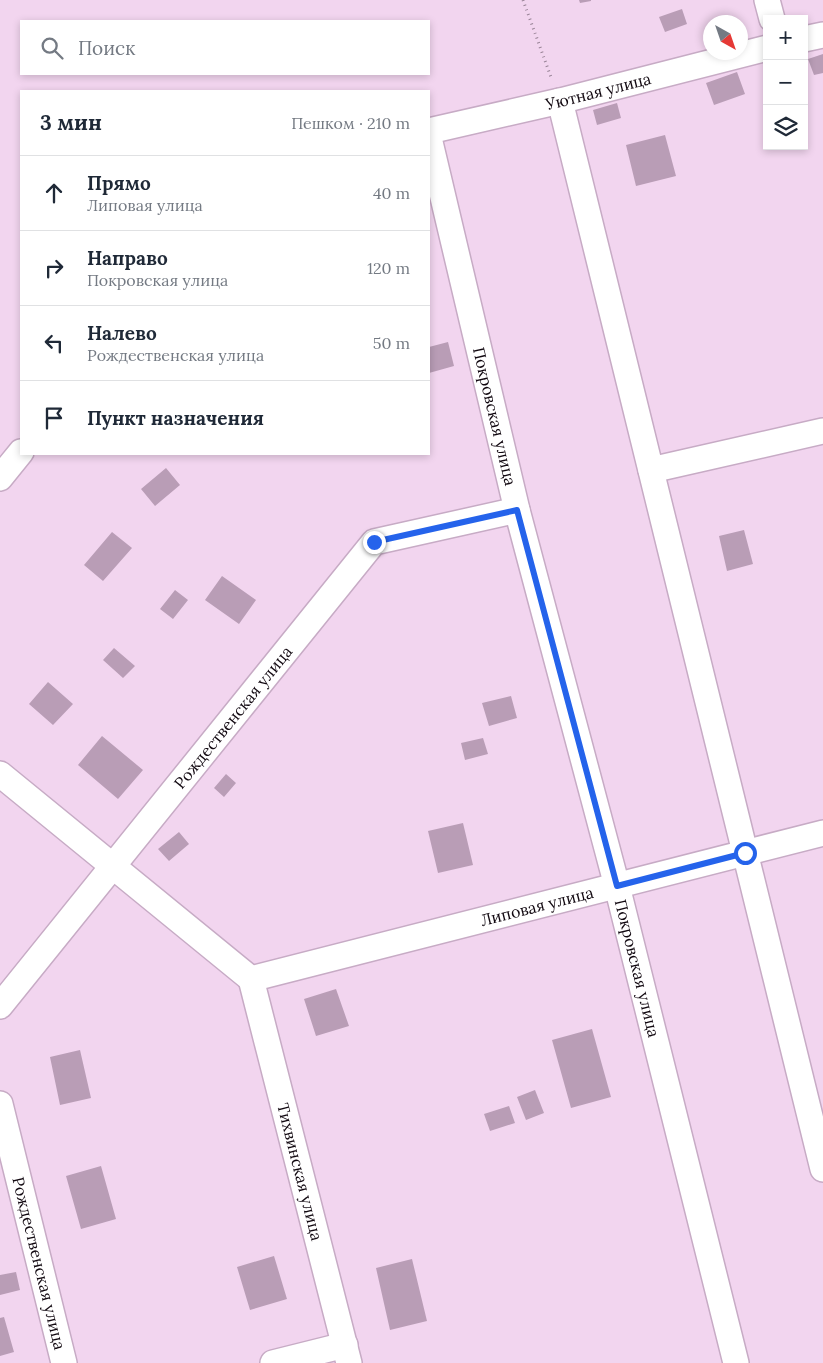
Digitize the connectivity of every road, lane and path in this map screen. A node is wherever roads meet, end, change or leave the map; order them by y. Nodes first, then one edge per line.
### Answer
1 (523, 0) edge
2 (767, 0) edge
3 (771, 15) edge
4 (823, 35) edge
5 (808, 38) edge
6 (763, 49) edge
7 (560, 101) junction
8 (430, 131) edge
9 (430, 142) edge
10 (823, 432) edge
11 (20, 453) edge
12 (651, 470) junction
13 (0, 478) edge
14 (517, 510) junction
15 (0, 774) edge
16 (823, 833) edge
17 (745, 853) junction
18 (113, 868) junction
19 (617, 886) junction
20 (251, 980) junction
21 (0, 1006) edge
22 (0, 1104) edge
23 (823, 1169) edge
24 (347, 1354) edge
25 (64, 1363) edge
26 (273, 1363) edge
27 (736, 1363) edge

1 - 7 path
2 - 3 street
4 - 5 street
6 - 7 street, Уютная улица
7 - 8 street, Уютная улица
7 - 12 street
9 - 14 street, Покровская улица
10 - 12 street
11 - 13 street
12 - 17 street
14 - 18 street, Рождественская улица
14 - 19 street, Покровская улица
15 - 18 street
16 - 17 street, Липовая улица
17 - 19 street, Липовая улица
17 - 23 street
18 - 20 street
18 - 21 street, Рождественская улица
19 - 20 street, Липовая улица
19 - 27 street, Покровская улица
20 - 24 street, Тихвинская улица
22 - 25 street, Рождественская улица
24 - 26 street

